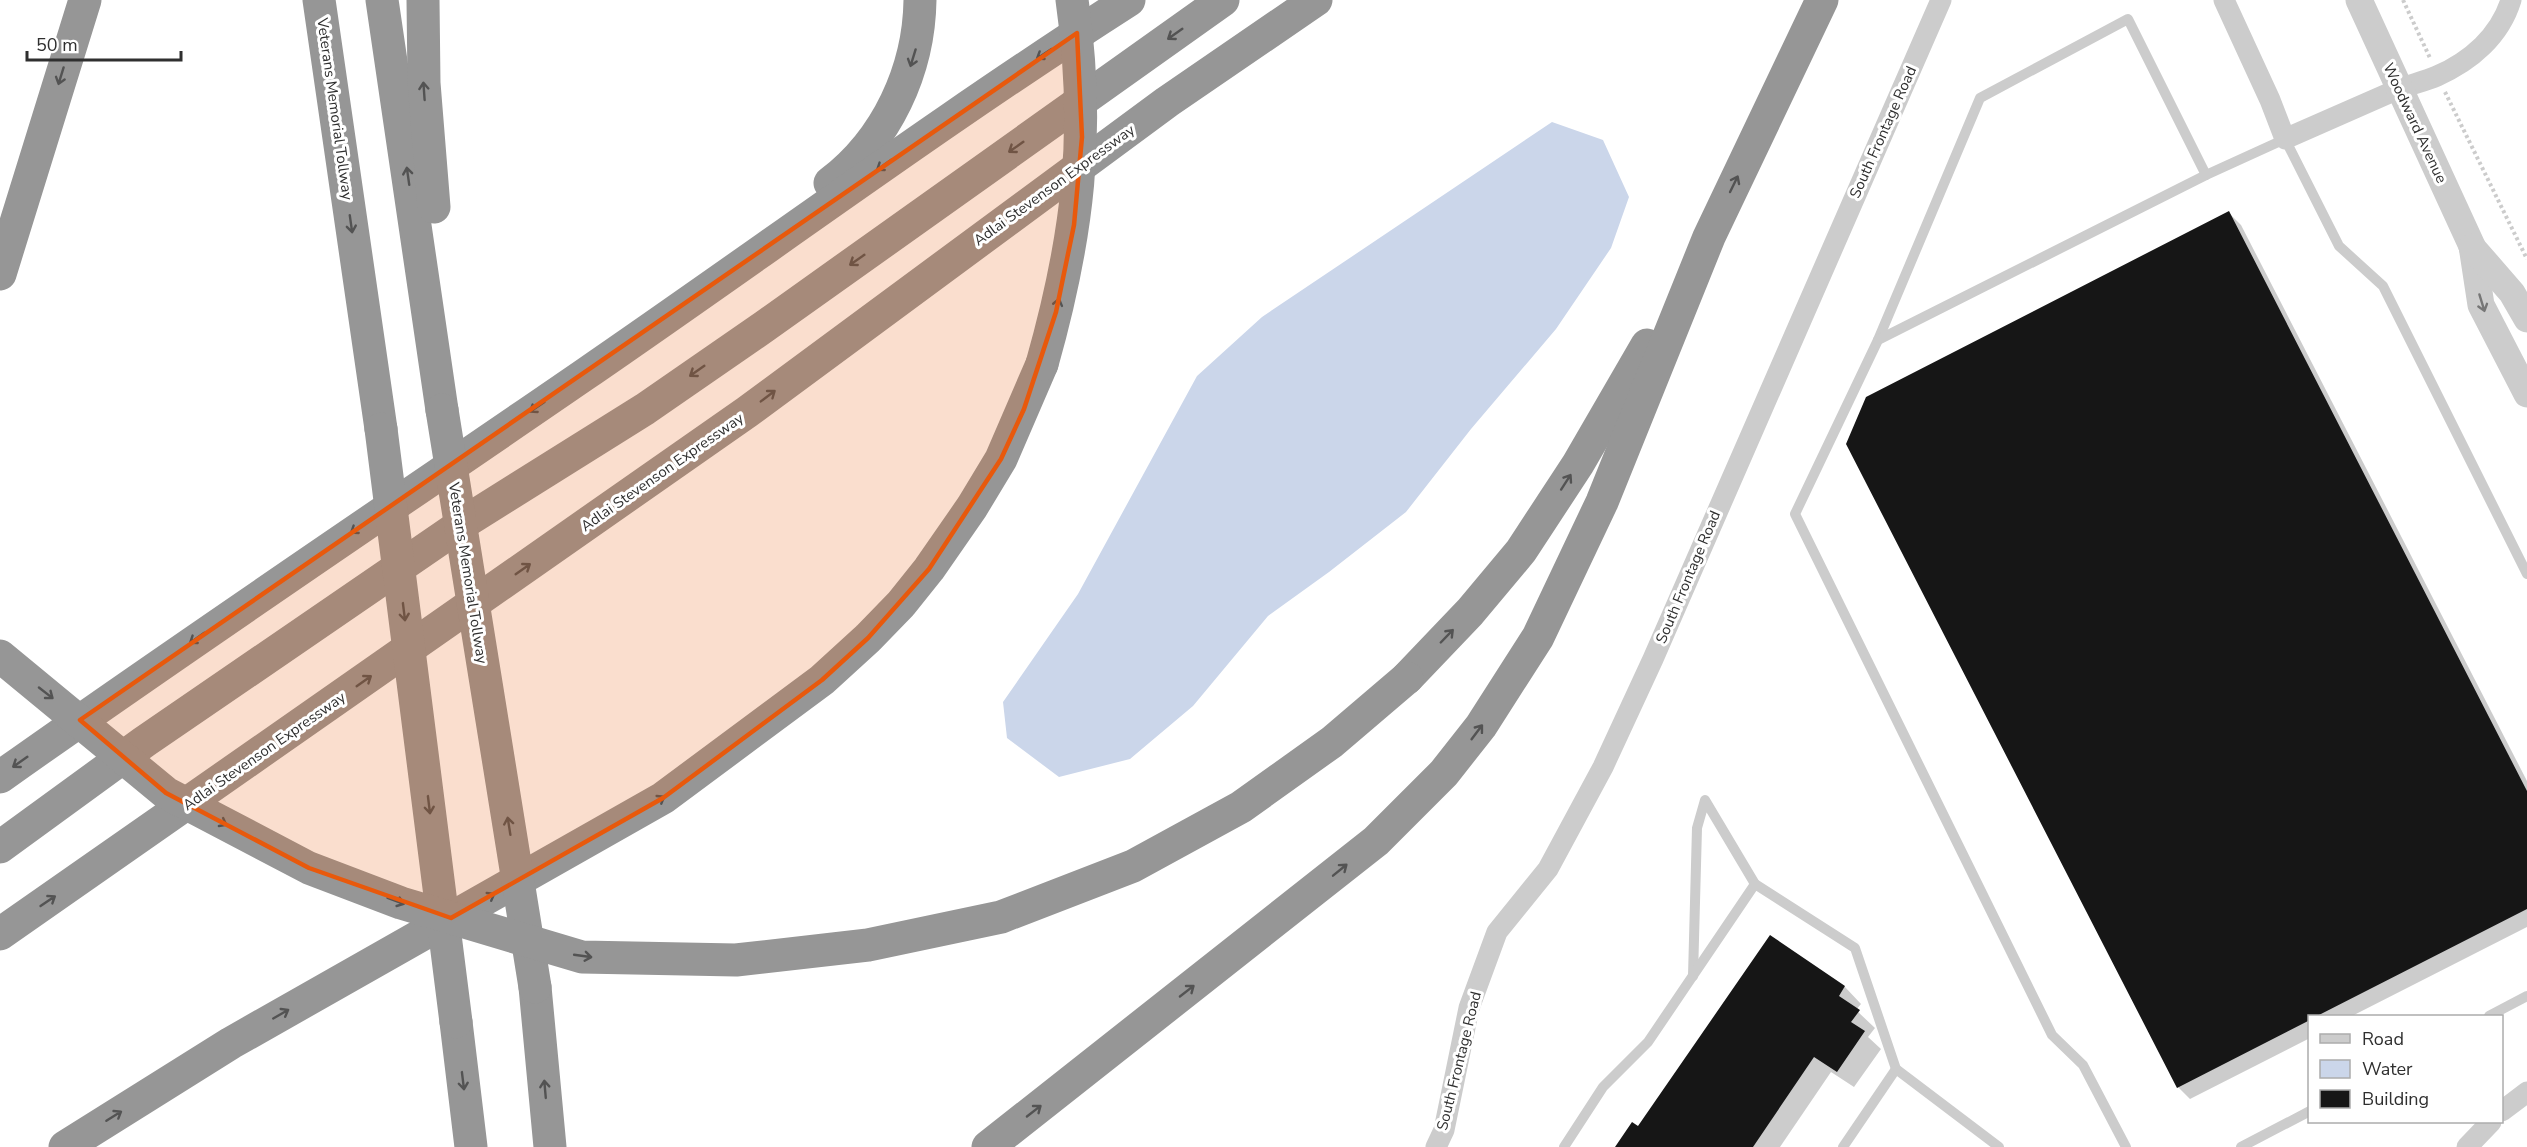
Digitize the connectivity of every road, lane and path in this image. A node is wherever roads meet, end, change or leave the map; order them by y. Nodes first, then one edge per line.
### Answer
1 (85, 0) edge
2 (319, 0) edge
3 (382, 0) edge
4 (423, 0) edge
5 (920, 0) edge
6 (1072, 0) edge
7 (1129, 0) edge
8 (1223, 0) edge
9 (1316, 0) edge
10 (1822, 0) edge
11 (1941, 0) edge
12 (2224, 0) edge
13 (2359, 0) edge
14 (2403, 0) edge
15 (2511, 0) edge
16 (2437, 76) junction
17 (2400, 88) junction
18 (2285, 139) junction
19 (2206, 175) junction
20 (1709, 237) junction
21 (2472, 246) junction
22 (2527, 259) edge
23 (1, 271) edge
24 (2527, 319) edge
25 (1878, 340) junction
26 (585, 374) junction
27 (440, 394) junction
28 (2527, 394) edge
29 (2527, 574) edge
30 (0, 656) edge
31 (0, 777) edge
32 (0, 847) edge
33 (1755, 884) junction
34 (0, 934) edge
35 (1692, 977) junction
36 (2527, 996) edge
37 (2493, 1015) edge
38 (1896, 1069) junction
39 (2527, 1092) edge
40 (2503, 1109) edge
41 (2308, 1112) edge
42 (2490, 1123) edge
43 (65, 1147) edge
44 (471, 1147) edge
45 (550, 1147) edge
46 (988, 1147) edge
47 (1436, 1147) edge
48 (1564, 1147) edge
49 (1843, 1147) edge
50 (1999, 1147) edge
51 (2126, 1147) edge
52 (2241, 1147) edge
53 (2467, 1147) edge

1 -> 23 highway
2 -> 44 highway, Veterans Memorial Tollway, bridge
27 -> 3 highway, Veterans Memorial Tollway
27 -> 4 highway
5 -> 26 highway
43 -> 6 highway, bridge
7 -> 26 highway
8 -> 32 highway
34 -> 9 highway, Adlai Stevenson Expressway
20 -> 10 highway
11 - 47 street, South Frontage Road
12 - 18 street
13 - 17 street, Woodward Avenue
14 - 16 path
15 - 16 street
16 - 17 street
16 - 22 path
17 - 18 street
17 - 21 street, Woodward Avenue
18 - 19 lane
18 - 29 lane
19 - 25 lane
19 - 25 lane
30 -> 20 highway, bridge
46 -> 20 highway
21 - 24 street, Woodward Avenue
21 -> 28 street, Woodward Avenue
25 - 51 lane
26 -> 31 highway
45 -> 27 highway, Veterans Memorial Tollway, bridge
33 - 35 lane
33 - 35 lane
33 - 38 lane
35 - 48 lane
36 - 37 lane
38 - 49 lane
38 - 50 lane
39 - 40 street
41 - 52 lane
42 - 53 street

